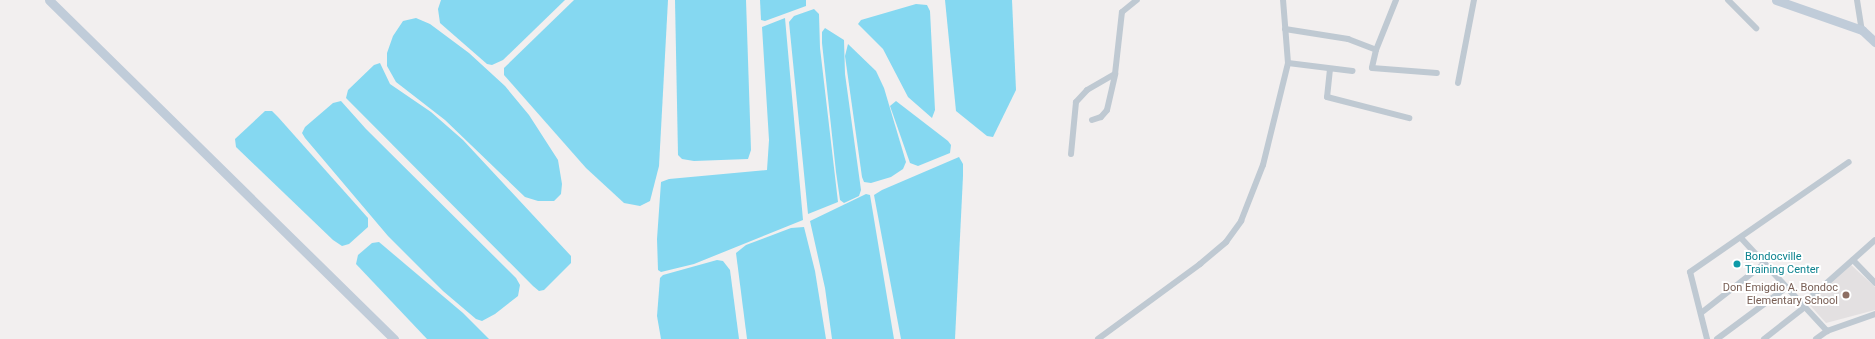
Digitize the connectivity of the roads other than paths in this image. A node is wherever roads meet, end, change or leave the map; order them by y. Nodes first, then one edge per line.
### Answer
1 (49, 0) edge
2 (1137, 0) edge
3 (1283, 0) edge
4 (1396, 0) edge
5 (1474, 0) edge
6 (1728, 0) edge
7 (1776, 0) edge
8 (1857, 0) edge
9 (1756, 28) dead end
10 (1285, 29) junction
11 (1862, 30) junction
12 (1875, 42) edge
13 (1376, 50) junction
14 (1288, 63) junction
15 (1330, 70) junction
16 (1353, 71) dead end
17 (1437, 73) dead end
18 (1115, 74) junction
19 (1458, 83) dead end
20 (1409, 118) dead end
21 (1092, 120) dead end
22 (1071, 154) dead end
23 (1849, 162) dead end
24 (1741, 238) junction
25 (1874, 242) edge
26 (1853, 260) junction
27 (1765, 262) junction
28 (1875, 283) edge
29 (1787, 287) junction
30 (1804, 306) junction
31 (1701, 313) junction
32 (1875, 314) edge
33 (1827, 331) junction
34 (394, 339) edge
35 (1098, 339) edge
36 (1707, 339) edge
37 (1717, 339) edge
38 (1764, 339) edge
39 (1816, 339) edge

1 - 34 street
2 - 18 street
3 - 10 street
4 - 13 street
5 - 19 street
6 - 9 street
7 - 11 street
8 - 11 street
10 - 13 street
10 - 14 street
11 - 12 street
13 - 17 street
14 - 15 street
14 - 35 street
15 - 16 street
15 - 20 street
18 - 21 street
18 - 22 street
23 - 24 street
24 - 27 street
24 - 31 street
25 - 26 street
26 - 28 street
26 - 30 street
27 - 29 street
27 - 31 street
29 - 30 street
29 - 37 street
30 - 33 street
30 - 38 street
31 - 36 street
32 - 33 street
33 - 39 street

